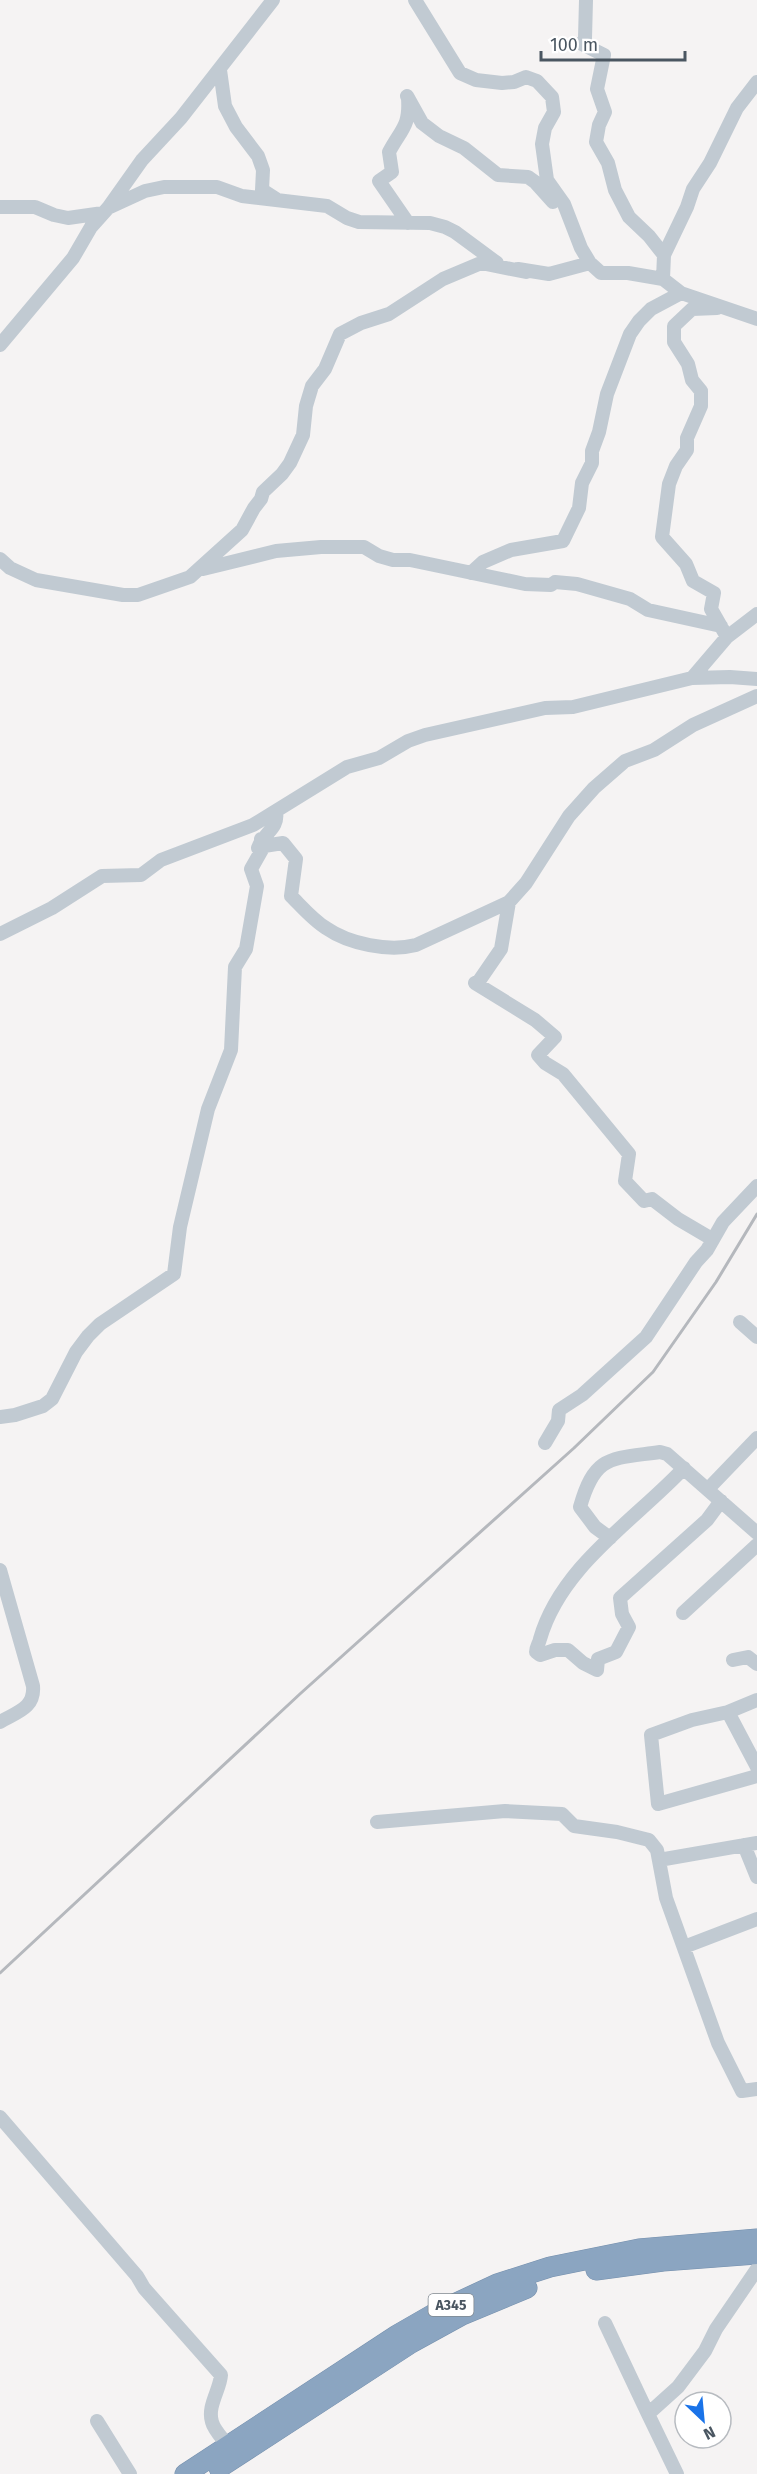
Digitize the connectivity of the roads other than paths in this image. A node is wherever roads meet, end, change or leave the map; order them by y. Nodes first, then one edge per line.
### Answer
1 (415, 0) edge
2 (586, 0) edge
3 (265, 3) edge
4 (220, 70) junction
5 (757, 82) edge
6 (277, 200) junction
7 (564, 204) junction
8 (0, 207) edge
9 (106, 211) junction
10 (408, 223) junction
11 (664, 255) junction
12 (590, 262) junction
13 (526, 272) junction
14 (663, 279) junction
15 (681, 293) junction
16 (722, 308) junction
17 (757, 319) edge
18 (0, 345) edge
19 (0, 559) edge
20 (196, 572) junction
21 (471, 573) junction
22 (757, 615) edge
23 (724, 632) junction
24 (692, 678) junction
25 (757, 679) edge
26 (757, 696) edge
27 (276, 812) junction
28 (227, 836) junction
29 (262, 842) junction
30 (509, 902) junction
31 (0, 934) edge
32 (757, 1186) edge
33 (712, 1239) junction
34 (740, 1322) dead end
35 (757, 1337) edge
36 (0, 1417) edge
37 (757, 1438) edge
38 (545, 1443) dead end
39 (684, 1468) junction
40 (708, 1489) junction
41 (721, 1501) junction
42 (754, 1525) edge
43 (610, 1538) junction
44 (757, 1545) edge
45 (0, 1570) edge
46 (683, 1613) dead end
47 (733, 1660) dead end
48 (757, 1664) edge
49 (757, 1700) edge
50 (728, 1712) junction
51 (0, 1722) edge
52 (757, 1767) edge
53 (757, 1776) edge
54 (377, 1822) dead end
55 (750, 1844) edge
56 (659, 1860) junction
57 (757, 1877) edge
58 (757, 1919) edge
59 (684, 1947) junction
60 (757, 2089) edge
61 (0, 2117) edge
62 (757, 2239) edge
63 (757, 2254) edge
64 (757, 2269) edge
65 (605, 2323) dead end
66 (648, 2414) junction
67 (97, 2421) dead end
68 (228, 2446) junction
69 (130, 2474) edge
70 (185, 2474) edge
71 (210, 2474) edge
72 (677, 2474) edge

1 - 7 street
2 - 11 street
3 - 4 street
4 - 6 street
4 - 9 street
5 - 11 street
6 - 9 street
6 - 10 street
7 - 10 street
7 - 12 street
8 - 9 street
9 - 18 street
10 - 13 street
11 - 14 street
12 - 13 street
12 - 14 street
13 - 20 street
14 - 15 street
15 - 16 street
15 - 21 street
16 - 17 street
16 - 23 street
19 - 20 street
20 - 21 street
21 - 23 street
22 - 23 street
23 - 24 street
24 - 25 street
24 - 27 street
26 - 30 street
27 - 28 street
27 - 29 street
28 - 29 street
28 - 31 street
29 - 30 street
29 - 36 street
30 - 33 street
32 - 33 street
33 - 38 street
34 - 35 street
37 - 40 street
39 - 40 street
39 - 43 street
39 - 43 street
40 - 41 street
41 - 42 street
41 - 43 street
44 - 46 street
45 - 51 street
47 - 48 street
49 - 50 street
50 - 52 street
50 - 53 street
54 - 56 street
55 - 56 street
55 - 57 street
56 - 59 street
58 - 59 street
59 - 60 street
61 - 68 street
62 - 68 highway, A345
63 - 71 highway, A345
64 - 66 street
65 - 66 street
66 - 72 street
67 - 69 street
68 - 70 highway, A345

